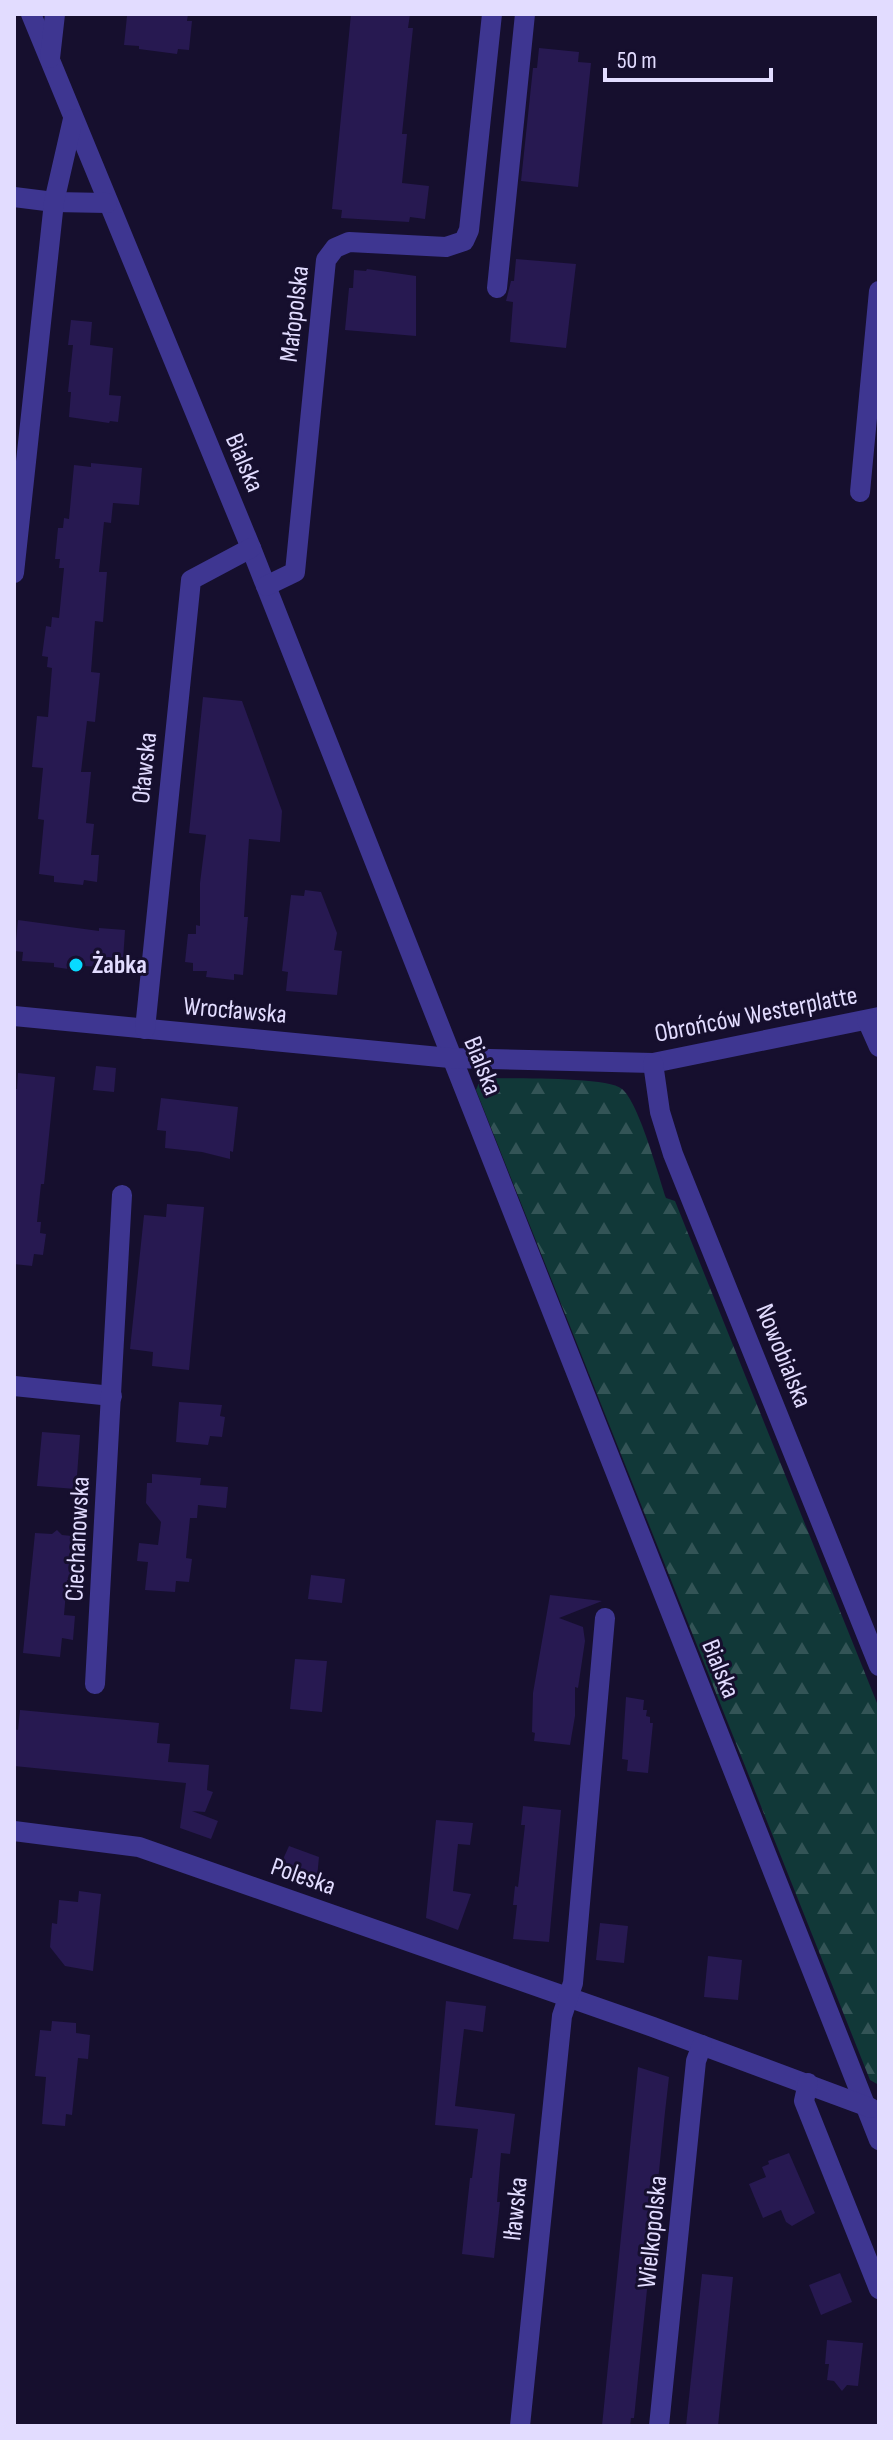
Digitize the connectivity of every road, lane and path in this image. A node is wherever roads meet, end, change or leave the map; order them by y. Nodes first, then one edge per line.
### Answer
1 (31, 14) edge
2 (55, 14) edge
3 (492, 14) edge
4 (525, 14) edge
5 (50, 62) junction
6 (73, 119) junction
7 (14, 197) edge
8 (54, 202) junction
9 (107, 203) junction
10 (497, 288) dead end
11 (879, 291) edge
12 (860, 492) dead end
13 (251, 548) junction
14 (14, 573) edge
15 (266, 586) junction
16 (14, 1016) edge
17 (873, 1018) edge
18 (145, 1029) junction
19 (879, 1047) edge
20 (450, 1058) junction
21 (653, 1063) junction
22 (122, 1195) dead end
23 (14, 1386) edge
24 (112, 1396) junction
25 (605, 1618) dead end
26 (879, 1666) edge
27 (95, 1684) dead end
28 (14, 1831) edge
29 (568, 1997) junction
30 (702, 2045) junction
31 (808, 2083) junction
32 (872, 2108) edge
33 (879, 2140) edge
34 (879, 2289) edge
35 (520, 2426) edge
36 (659, 2426) edge

1 - 5 street, Bialska
2 - 5 street
3 - 15 street, Małopolska
4 - 10 street
5 - 6 street, Bialska
6 - 8 street
6 - 9 street, Bialska
7 - 8 street
8 - 9 street
8 - 14 street
9 - 13 street, Bialska
11 - 12 street
13 - 15 street, Bialska
13 - 18 street, Oławska
15 - 20 street, Bialska
16 - 18 street, Wrocławska
17 - 19 street
17 - 21 street, Obrońców Westerplatte
18 - 20 street, Wrocławska
20 - 21 street, Obrońców Westerplatte
20 - 32 street, Bialska
21 - 26 street, Nowobialska
22 - 24 street, Ciechanowska
23 - 24 street
24 - 27 street, Ciechanowska
25 - 29 street
28 - 29 street, Poleska
29 - 30 street, Poleska
29 - 35 street, Iławska
30 - 31 street, Poleska
30 - 36 street, Wielkopolska
31 - 32 street, Poleska
31 - 34 street
32 - 33 street, Bialska

